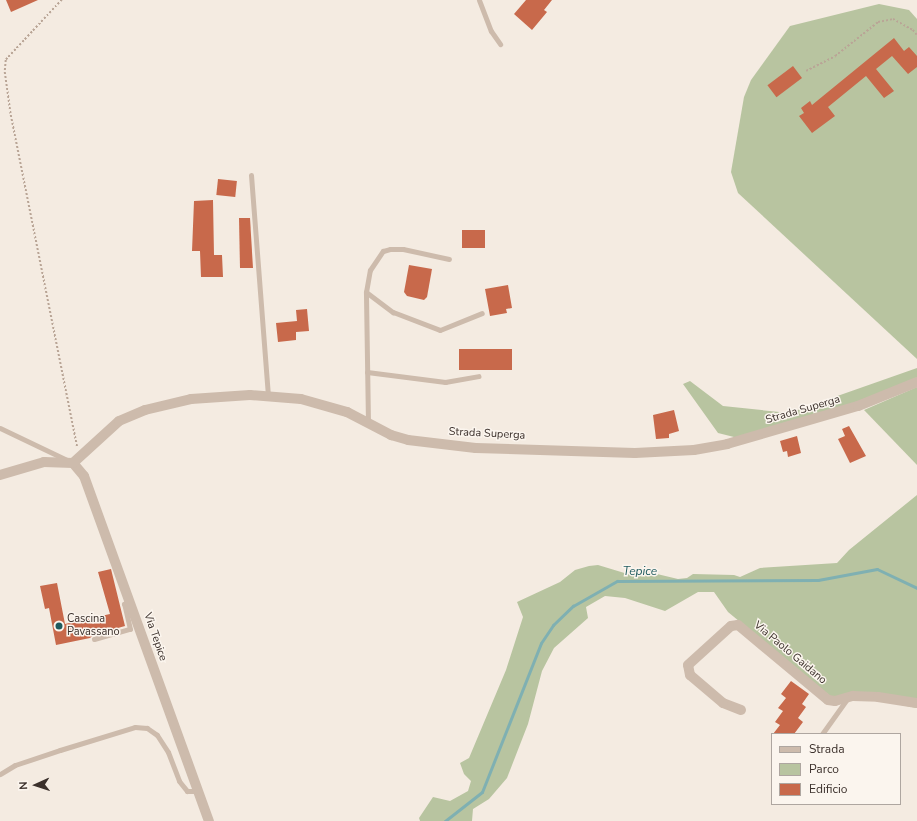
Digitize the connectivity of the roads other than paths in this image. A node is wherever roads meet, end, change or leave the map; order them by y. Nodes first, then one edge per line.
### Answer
1 (479, 0) edge
2 (500, 44) dead end
3 (251, 175) dead end
4 (449, 259) dead end
5 (366, 292) junction
6 (482, 313) dead end
7 (367, 372) junction
8 (478, 376) dead end
9 (917, 382) edge
10 (268, 396) junction
11 (368, 423) junction
12 (0, 428) edge
13 (76, 460) junction
14 (0, 475) edge
15 (130, 601) junction
16 (94, 639) dead end
17 (848, 697) junction
18 (917, 703) edge
19 (741, 710) dead end
20 (823, 733) edge
21 (0, 774) edge
22 (197, 791) junction
23 (209, 821) edge

1 - 2 lane
3 - 10 lane
4 - 5 lane
5 - 6 lane
5 - 7 lane
7 - 8 lane
7 - 11 lane
9 - 11 street, Strada Superga
10 - 11 street, Strada Superga
10 - 13 street, Strada Superga
12 - 13 lane
13 - 14 street
13 - 15 street, Via Tepice
15 - 16 lane
15 - 22 street, Via Tepice
17 - 18 street, Via Paolo Gaidano
17 - 19 street, Via Paolo Gaidano
17 - 20 lane
21 - 22 lane
22 - 23 street, Via Tepice

